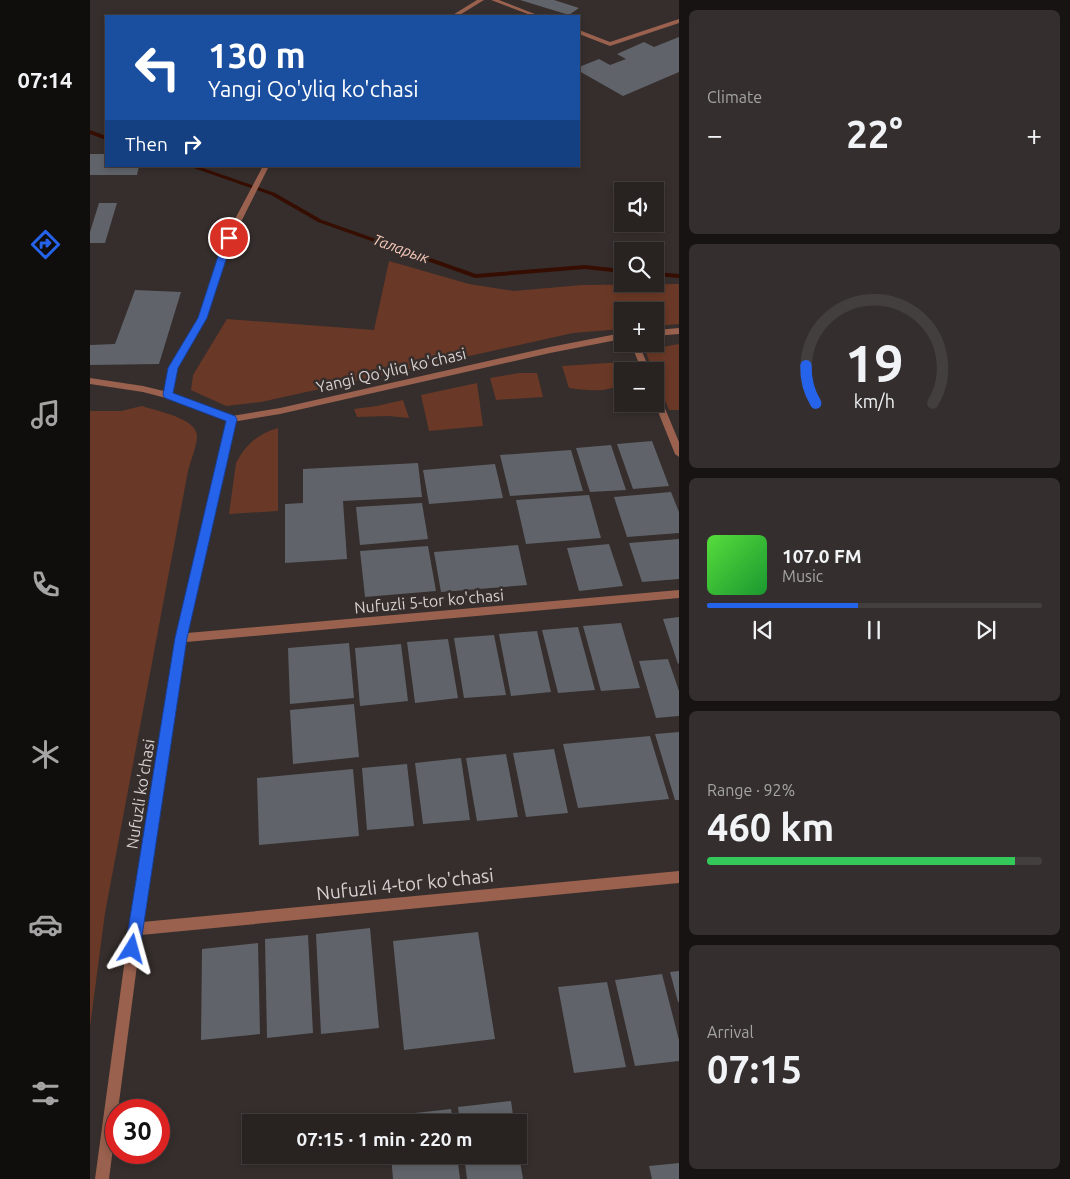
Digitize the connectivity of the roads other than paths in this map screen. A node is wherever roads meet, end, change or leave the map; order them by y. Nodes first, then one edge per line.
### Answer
1 (481, 0) edge
2 (494, 0) edge
3 (456, 15) edge
4 (534, 15) edge
5 (679, 21) edge
6 (580, 32) edge
7 (264, 170) edge
8 (679, 331) edge
9 (664, 332) edge
10 (614, 338) edge
11 (90, 381) edge
12 (168, 395) junction
13 (662, 412) edge
14 (232, 419) junction
15 (679, 454) edge
16 (679, 594) edge
17 (181, 638) junction
18 (679, 877) edge
19 (135, 929) junction
20 (102, 1179) edge

1 - 3 street
2 - 4 street
5 - 6 street
7 - 12 street
8 - 9 street
10 - 14 street, Yangi Qo'yliq ko'chasi
11 - 12 street
12 - 14 street
13 - 15 street
14 - 17 street, Nufuzli ko'chasi
16 - 17 street, Nufuzli 5-tor ko'chasi
17 - 19 street, Nufuzli ko'chasi
18 - 19 street, Nufuzli 4-tor ko'chasi
19 - 20 street, Nufuzli ko'chasi

